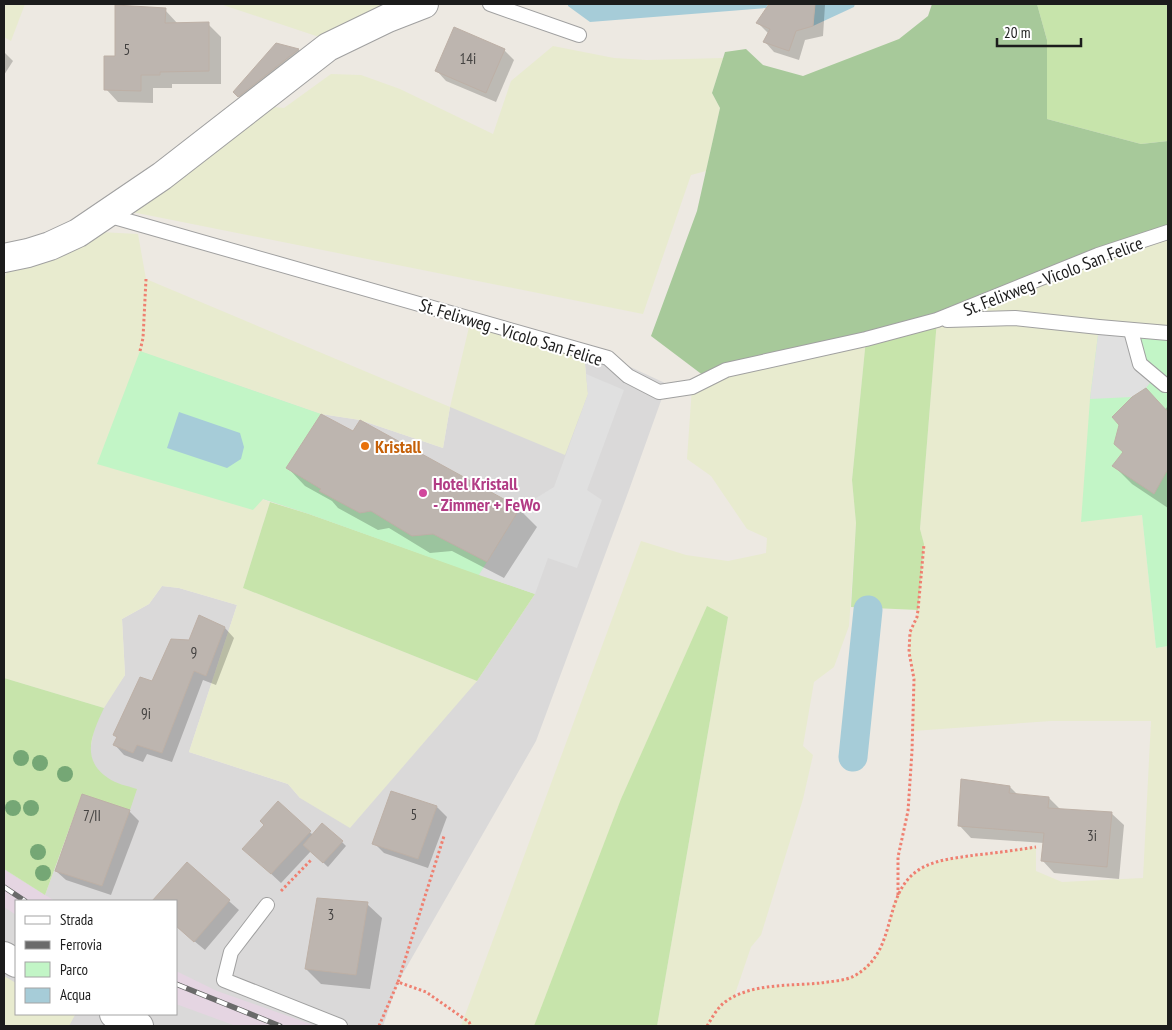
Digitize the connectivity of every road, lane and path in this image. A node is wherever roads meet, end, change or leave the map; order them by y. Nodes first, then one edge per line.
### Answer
1 (424, 4) edge
2 (490, 4) edge
3 (579, 36) dead end
4 (107, 215) junction
5 (1168, 232) edge
6 (4, 258) edge
7 (146, 279) dead end
8 (937, 320) junction
9 (1131, 330) junction
10 (1168, 333) edge
11 (140, 351) dead end
12 (1168, 385) edge
13 (924, 544) dead end
14 (444, 836) dead end
15 (1036, 847) dead end
16 (311, 860) dead end
17 (898, 896) junction
18 (266, 905) joint
19 (4, 956) edge
20 (15, 962) edge
21 (398, 982) junction
22 (116, 1015) edge
23 (139, 1026) edge
24 (340, 1026) edge
25 (379, 1026) edge
26 (471, 1026) edge
27 (707, 1026) edge

1 - 4 street
2 - 3 lane
4 - 6 street
4 - 8 lane, St. Felixweg - Vicolo San Felice
5 - 8 lane, St. Felixweg - Vicolo San Felice
7 - 11 path
8 - 9 lane, St. Felixweg - Vicolo San Felice
9 - 10 lane, St. Felixweg - Vicolo San Felice
9 - 12 lane
13 - 17 path
14 - 21 path
15 - 17 path
16 - 18 path
17 - 27 path
18 - 24 lane
19 - 20 street
21 - 25 path
21 - 26 path
22 - 23 street

